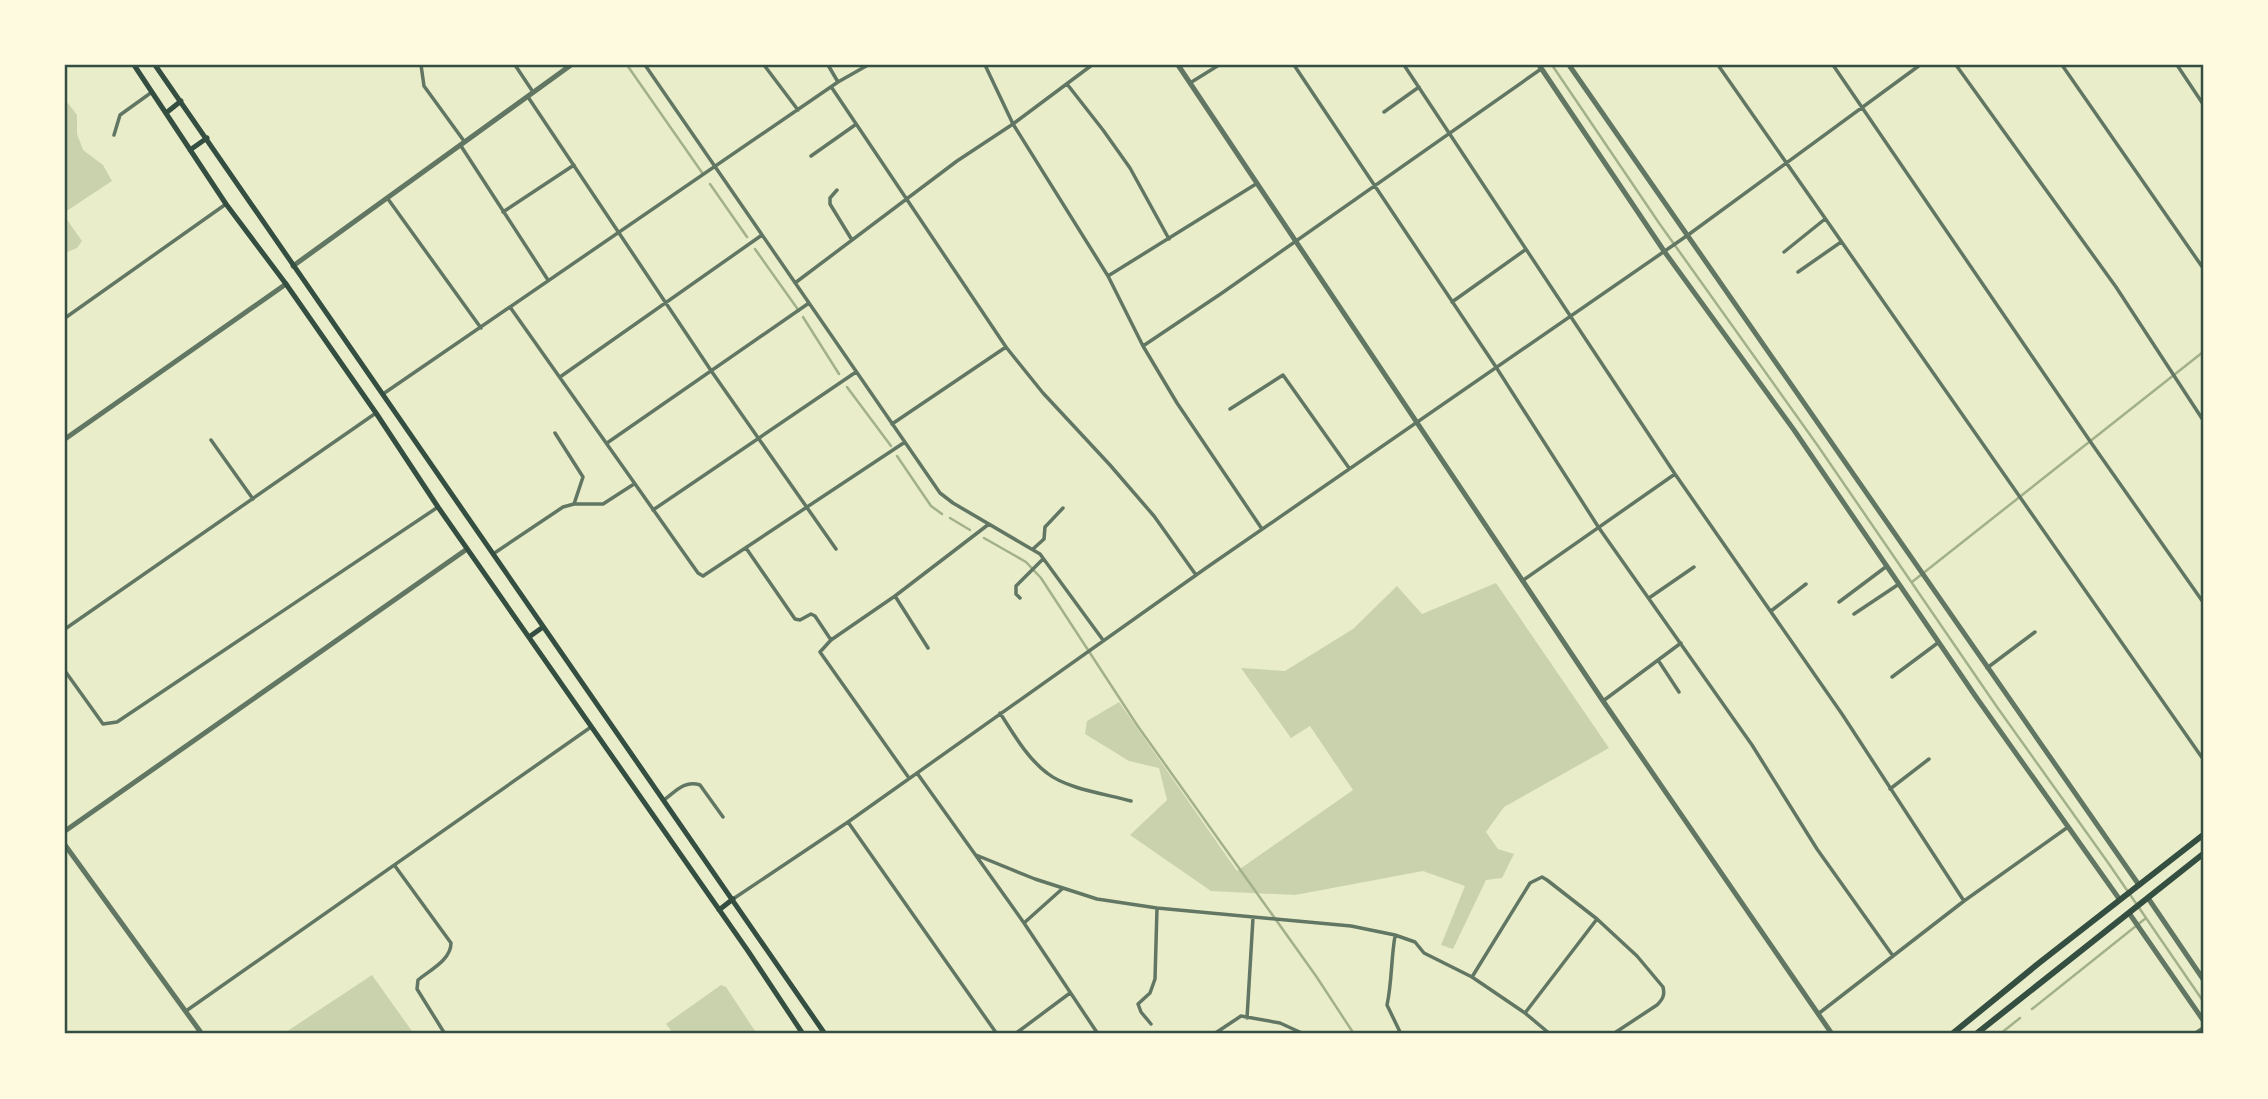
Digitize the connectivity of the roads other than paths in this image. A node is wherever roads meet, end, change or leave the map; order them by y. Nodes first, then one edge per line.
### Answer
1 (134, 65) edge
2 (155, 65) edge
3 (421, 65) edge
4 (514, 65) edge
5 (571, 65) edge
6 (645, 65) edge
7 (764, 65) edge
8 (828, 65) edge
9 (868, 65) edge
10 (985, 65) edge
11 (1092, 65) edge
12 (1178, 65) edge
13 (1219, 65) edge
14 (1294, 65) edge
15 (1404, 65) edge
16 (1569, 65) edge
17 (1718, 65) edge
18 (1833, 65) edge
19 (1920, 65) edge
20 (1956, 65) edge
21 (2062, 65) edge
22 (2177, 65) edge
23 (1541, 67) edge
24 (838, 82) junction
25 (1190, 83) junction
26 (1067, 84) junction
27 (1419, 87) junction
28 (832, 88) junction
29 (152, 92) junction
30 (534, 93) junction
31 (527, 97) junction
32 (181, 101) junction
33 (2203, 104) edge
34 (1862, 106) junction
35 (798, 110) junction
36 (1384, 112) dead end
37 (166, 113) junction
38 (1013, 124) junction
39 (855, 125) junction
40 (1449, 133) junction
41 (114, 135) dead end
42 (207, 138) junction
43 (462, 142) junction
44 (190, 150) junction
45 (811, 156) dead end
46 (1786, 164) junction
47 (574, 165) junction
48 (716, 166) junction
49 (1256, 184) junction
50 (1374, 186) junction
51 (837, 190) dead end
52 (386, 197) junction
53 (907, 200) junction
54 (226, 204) junction
55 (503, 212) junction
56 (1825, 219) junction
57 (620, 232) junction
58 (763, 235) junction
59 (1686, 236) junction
60 (1169, 239) junction
61 (852, 240) junction
62 (1294, 241) junction
63 (1840, 242) junction
64 (1525, 250) junction
65 (1666, 250) junction
66 (1784, 252) dead end
67 (293, 266) junction
68 (2203, 268) edge
69 (1798, 272) dead end
70 (1108, 276) junction
71 (549, 281) junction
72 (795, 283) junction
73 (286, 284) junction
74 (1452, 302) junction
75 (667, 303) junction
76 (807, 305) junction
77 (510, 307) junction
78 (1571, 315) junction
79 (65, 318) edge
80 (481, 328) junction
81 (1143, 346) junction
82 (1006, 347) junction
83 (1496, 367) junction
84 (712, 372) junction
85 (856, 372) junction
86 (560, 377) junction
87 (383, 394) junction
88 (1230, 409) dead end
89 (376, 412) junction
90 (2203, 421) edge
91 (1415, 422) junction
92 (892, 424) junction
93 (555, 433) dead end
94 (760, 437) junction
95 (65, 439) edge
96 (211, 440) dead end
97 (905, 442) junction
98 (607, 443) junction
99 (1349, 468) junction
100 (1675, 474) junction
101 (634, 484) junction
102 (253, 499) junction
103 (574, 504) junction
104 (439, 507) junction
105 (807, 507) junction
106 (1063, 508) dead end
107 (653, 510) junction
108 (989, 524) junction
109 (1599, 528) junction
110 (1262, 529) junction
111 (746, 548) junction
112 (467, 549) junction
113 (1033, 549) junction
114 (836, 550) dead end
115 (493, 554) junction
116 (1043, 559) junction
117 (1887, 566) junction
118 (1694, 567) dead end
119 (1196, 575) junction
120 (1522, 581) junction
121 (1806, 584) dead end
122 (1899, 584) junction
123 (895, 596) junction
124 (1649, 597) junction
125 (1020, 598) dead end
126 (1839, 602) dead end
127 (2203, 602) edge
128 (1771, 611) junction
129 (1854, 614) dead end
130 (543, 627) junction
131 (65, 629) edge
132 (2035, 632) dead end
133 (528, 637) junction
134 (831, 640) junction
135 (1103, 640) junction
136 (1681, 642) junction
137 (1939, 642) junction
138 (928, 648) dead end
139 (1658, 660) junction
140 (1987, 668) junction
141 (65, 671) edge
142 (1892, 677) dead end
143 (1679, 692) dead end
144 (1603, 701) junction
145 (1000, 713) junction
146 (592, 727) junction
147 (1929, 759) dead end
148 (2203, 759) edge
149 (917, 773) junction
150 (909, 778) junction
151 (1891, 789) junction
152 (664, 800) junction
153 (1131, 801) dead end
154 (723, 817) dead end
155 (848, 822) junction
156 (683, 827) junction
157 (2068, 827) junction
158 (65, 831) edge
159 (2203, 835) edge
160 (669, 837) junction
161 (65, 845) edge
162 (2203, 854) edge
163 (975, 855) junction
164 (394, 866) junction
165 (2137, 887) junction
166 (1062, 889) junction
167 (2122, 898) junction
168 (733, 899) junction
169 (2146, 900) junction
170 (1964, 901) junction
171 (1157, 908) junction
172 (719, 910) junction
173 (2131, 911) junction
174 (1253, 918) junction
175 (1597, 919) junction
176 (1024, 923) junction
177 (1395, 935) junction
178 (1893, 956) junction
179 (1472, 977) junction
180 (2203, 979) edge
181 (1070, 993) junction
182 (186, 1011) junction
183 (1525, 1013) junction
184 (1818, 1014) junction
185 (1973, 1017) junction
186 (1247, 1018) junction
187 (2203, 1020) edge
188 (1152, 1024) dead end
189 (2203, 1028) edge
190 (1983, 1029) junction
191 (202, 1034) edge
192 (445, 1034) edge
193 (803, 1034) edge
194 (825, 1034) edge
195 (997, 1034) edge
196 (1015, 1034) edge
197 (1098, 1034) edge
198 (1214, 1034) edge
199 (1304, 1034) edge
200 (1401, 1034) edge
201 (1550, 1034) edge
202 (1613, 1034) edge
203 (1832, 1034) edge
204 (1952, 1034) edge
205 (1976, 1034) edge
206 (2194, 1034) edge

1 - 29 main road
2 - 32 main road
3 - 43 street
4 - 30 street
5 - 30 street
6 - 48 street
7 - 35 street
8 - 24 street
9 - 24 street
10 - 38 street
11 - 26 street
12 - 25 street
13 - 25 street
14 - 50 street
15 - 27 street
16 - 59 street
17 - 46 street
18 - 34 street
19 - 34 street
20 - 90 street
21 - 68 street
22 - 33 street
23 - 40 street
23 - 65 street
24 - 28 street
25 - 49 street
26 - 38 street
26 - 60 street
27 - 36 street
27 - 40 street
28 - 35 street
28 - 39 street
29 - 37 main road
29 - 41 street
30 - 31 street
31 - 43 street
31 - 47 street
32 - 37 main road
32 - 42 main road
34 - 46 street
34 - 127 street
35 - 48 street
37 - 44 main road
38 - 53 street
38 - 70 street
39 - 45 street
39 - 53 street
40 - 50 street
40 - 64 street
42 - 44 main road
42 - 67 main road
43 - 52 street
43 - 55 street
44 - 54 main road
46 - 56 street
46 - 59 street
47 - 55 street
47 - 57 street
48 - 57 street
48 - 58 street
49 - 60 street
49 - 62 street
50 - 62 street
50 - 74 street
51 - 61 street
52 - 67 street
52 - 80 street
53 - 61 street
53 - 82 street
54 - 73 main road
54 - 79 street
55 - 71 street
56 - 63 street
56 - 66 street
57 - 71 street
57 - 75 street
58 - 72 street
58 - 75 street
59 - 65 street
59 - 140 street
60 - 70 street
61 - 72 street
62 - 81 street
62 - 91 street
63 - 69 street
63 - 148 street
64 - 74 street
64 - 78 street
65 - 78 street
65 - 117 street
67 - 87 main road
70 - 81 street
71 - 77 street
72 - 76 street
73 - 89 main road
73 - 95 street
74 - 83 street
75 - 84 street
75 - 86 street
76 - 84 street
76 - 85 street
77 - 80 street
77 - 86 street
78 - 83 street
78 - 100 street
80 - 87 street
81 - 110 street
82 - 92 street
82 - 119 street
83 - 91 street
83 - 109 street
84 - 94 street
84 - 98 street
85 - 92 street
85 - 94 street
86 - 98 street
87 - 115 main road
88 - 99 street
89 - 102 street
89 - 104 main road
91 - 99 street
91 - 120 street
92 - 97 street
93 - 103 street
94 - 105 street
94 - 107 street
96 - 102 street
97 - 105 street
97 - 108 street
98 - 101 street
99 - 110 street
100 - 109 street
100 - 128 street
101 - 103 street
101 - 107 street
102 - 131 street
103 - 115 street
104 - 112 main road
104 - 141 street
105 - 111 street
105 - 114 street
106 - 113 street
107 - 111 street
108 - 113 street
108 - 123 street
109 - 120 street
109 - 124 street
110 - 119 street
111 - 134 street
112 - 133 main road
112 - 158 street
113 - 116 street
115 - 130 main road
116 - 125 street
116 - 135 street
117 - 122 street
117 - 126 street
118 - 124 street
119 - 135 street
120 - 144 street
121 - 128 street
122 - 129 street
122 - 137 street
123 - 134 street
123 - 138 street
124 - 136 street
128 - 151 street
130 - 133 main road
130 - 152 main road
132 - 140 street
133 - 146 main road
134 - 150 street
135 - 145 street
136 - 139 street
136 - 178 street
137 - 142 street
137 - 157 street
139 - 143 street
139 - 144 street
140 - 165 street
144 - 184 street
145 - 149 street
145 - 153 street
146 - 160 main road
146 - 164 street
147 - 151 street
149 - 150 street
149 - 163 street
150 - 155 street
151 - 170 street
152 - 154 street
152 - 156 main road
155 - 168 street
155 - 195 street
156 - 160 main road
156 - 168 main road
157 - 167 street
157 - 170 street
159 - 165 highway
160 - 172 main road
161 - 182 street
162 - 169 highway
163 - 166 street
163 - 176 street
164 - 182 street
164 - 192 street
165 - 167 highway
166 - 171 street
166 - 176 street
167 - 185 highway
168 - 172 main road
168 - 194 main road
169 - 173 highway
169 - 180 street
170 - 178 street
171 - 174 street
171 - 188 street
172 - 193 main road
173 - 187 street
173 - 190 highway
174 - 177 street
174 - 186 street
175 - 179 street
175 - 183 street
175 - 202 street
176 - 181 street
177 - 179 street
177 - 200 street
178 - 184 street
179 - 183 street
181 - 196 street
181 - 197 street
182 - 191 street
183 - 201 street
184 - 203 street
185 - 190 highway
185 - 204 highway
186 - 198 street
186 - 199 street
189 - 206 street
190 - 205 highway

